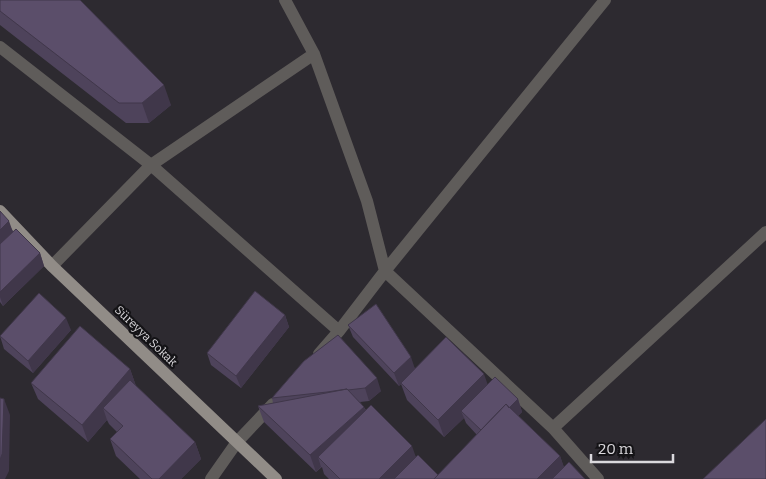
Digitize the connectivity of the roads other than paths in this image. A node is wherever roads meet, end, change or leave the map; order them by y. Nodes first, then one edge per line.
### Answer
1 (285, 0) edge
2 (604, 0) edge
3 (0, 47) edge
4 (314, 54) junction
5 (151, 165) junction
6 (0, 211) edge
7 (766, 232) edge
8 (52, 266) junction
9 (385, 271) junction
10 (340, 331) junction
11 (308, 366) edge
12 (282, 394) edge
13 (553, 428) junction
14 (237, 442) junction
15 (211, 479) edge
16 (276, 479) edge
17 (598, 479) edge

1 - 4 street
2 - 9 street
3 - 5 street
4 - 5 street
4 - 9 street
5 - 8 street
5 - 10 street
6 - 8 main road, Süreyya Sokak
7 - 13 street
8 - 14 main road, Süreyya Sokak
9 - 10 street
9 - 13 street
10 - 11 street
12 - 14 street
13 - 17 street
14 - 15 street
14 - 16 main road, Süreyya Sokak

